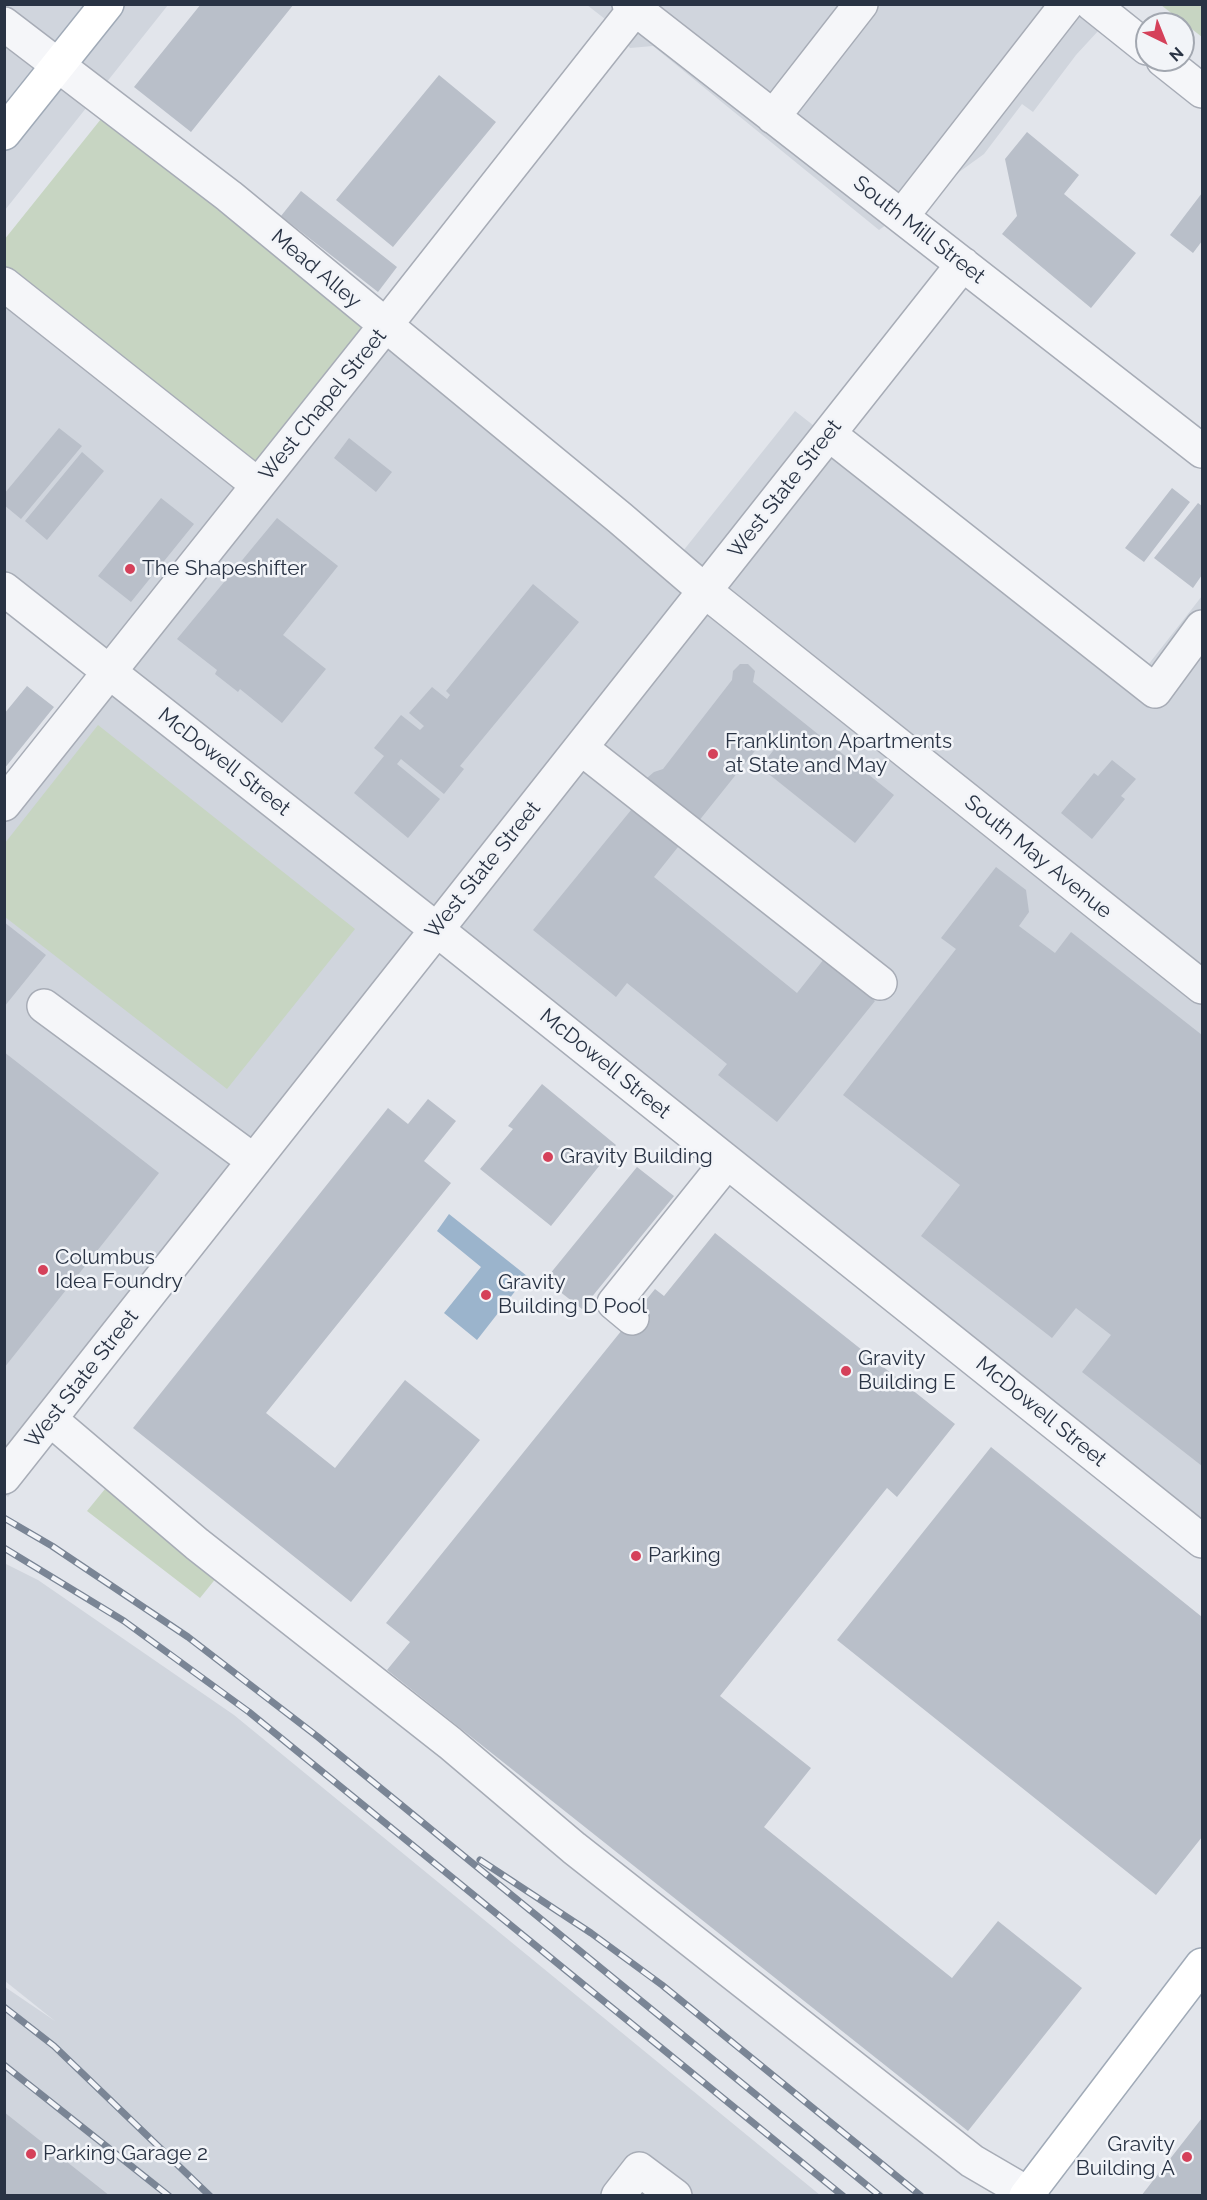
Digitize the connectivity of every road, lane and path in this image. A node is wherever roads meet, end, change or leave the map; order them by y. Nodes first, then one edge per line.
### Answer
1 (107, 4) edge
2 (861, 4) edge
3 (1067, 4) edge
4 (1092, 4) edge
5 (631, 7) edge
6 (4, 24) edge
7 (1135, 38) edge
8 (58, 66) junction
9 (1178, 72) edge
10 (1203, 91) edge
11 (773, 117) junction
12 (4, 133) edge
13 (902, 216) junction
14 (963, 264) junction
15 (4, 284) edge
16 (385, 326) junction
17 (829, 434) junction
18 (1203, 451) edge
19 (258, 485) junction
20 (4, 589) edge
21 (705, 591) junction
22 (1203, 627) edge
23 (109, 672) junction
24 (580, 748) junction
25 (4, 804) edge
26 (436, 929) junction
27 (880, 983) dead end
28 (1203, 987) edge
29 (44, 1006) dead end
30 (254, 1161) junction
31 (727, 1162) junction
32 (632, 1318) dead end
33 (50, 1419) junction
34 (4, 1477) edge
35 (1203, 1541) edge
36 (1203, 1965) edge
37 (1029, 2194) edge
38 (618, 2196) edge
39 (675, 2196) edge

1 - 8 main road
2 - 11 street
3 - 13 street
4 - 7 street
5 - 11 street, South Mill Street
5 - 16 street, West Chapel Street
6 - 8 street, Mead Alley
8 - 12 main road
8 - 16 street, Mead Alley
9 - 10 street
11 - 13 street, South Mill Street
13 - 14 street, South Mill Street
14 - 17 street, West State Street
14 - 18 street, South Mill Street
15 - 19 street
16 - 19 street, West Chapel Street
16 - 21 street, Mead Alley
17 - 21 street, West State Street
17 - 22 street
19 - 23 street, West Chapel Street
20 - 23 street, McDowell Street
21 - 24 street, West State Street
21 - 28 street, South May Avenue
23 - 25 street, West Chapel Street
23 - 26 street, McDowell Street
24 - 26 street, West State Street
24 - 27 street
26 - 30 street, West State Street
26 - 31 street, McDowell Street
29 - 30 street
30 - 33 street, West State Street
31 - 32 street
31 - 35 street, McDowell Street
33 - 34 street, West State Street
33 - 37 street
36 - 37 main road
38 - 39 street

